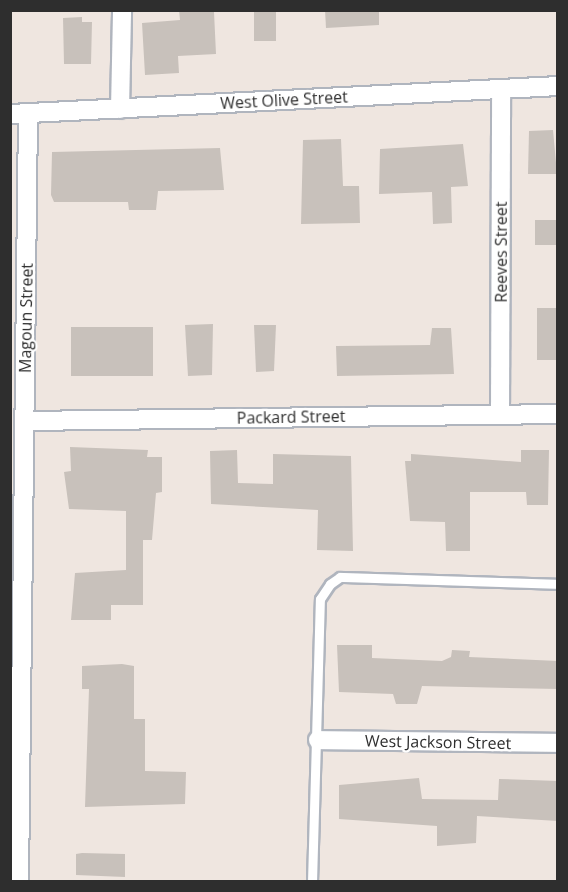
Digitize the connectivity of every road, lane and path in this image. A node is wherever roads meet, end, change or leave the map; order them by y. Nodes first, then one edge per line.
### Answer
1 (122, 10) edge
2 (558, 87) edge
3 (501, 90) junction
4 (120, 109) junction
5 (19, 114) edge
6 (500, 414) junction
7 (558, 414) edge
8 (24, 421) junction
9 (558, 584) edge
10 (318, 740) junction
11 (558, 744) edge
12 (20, 882) edge
13 (312, 882) edge

1 - 4 street
2 - 3 street, West Olive Street
3 - 4 street, West Olive Street
3 - 6 street, Reeves Street
4 - 5 street, West Olive Street
5 - 8 street, Magoun Street
6 - 7 street, Packard Street
6 - 8 street, Packard Street
8 - 12 street, Magoun Street
9 - 10 lane
10 - 11 street, West Jackson Street
10 - 13 lane

